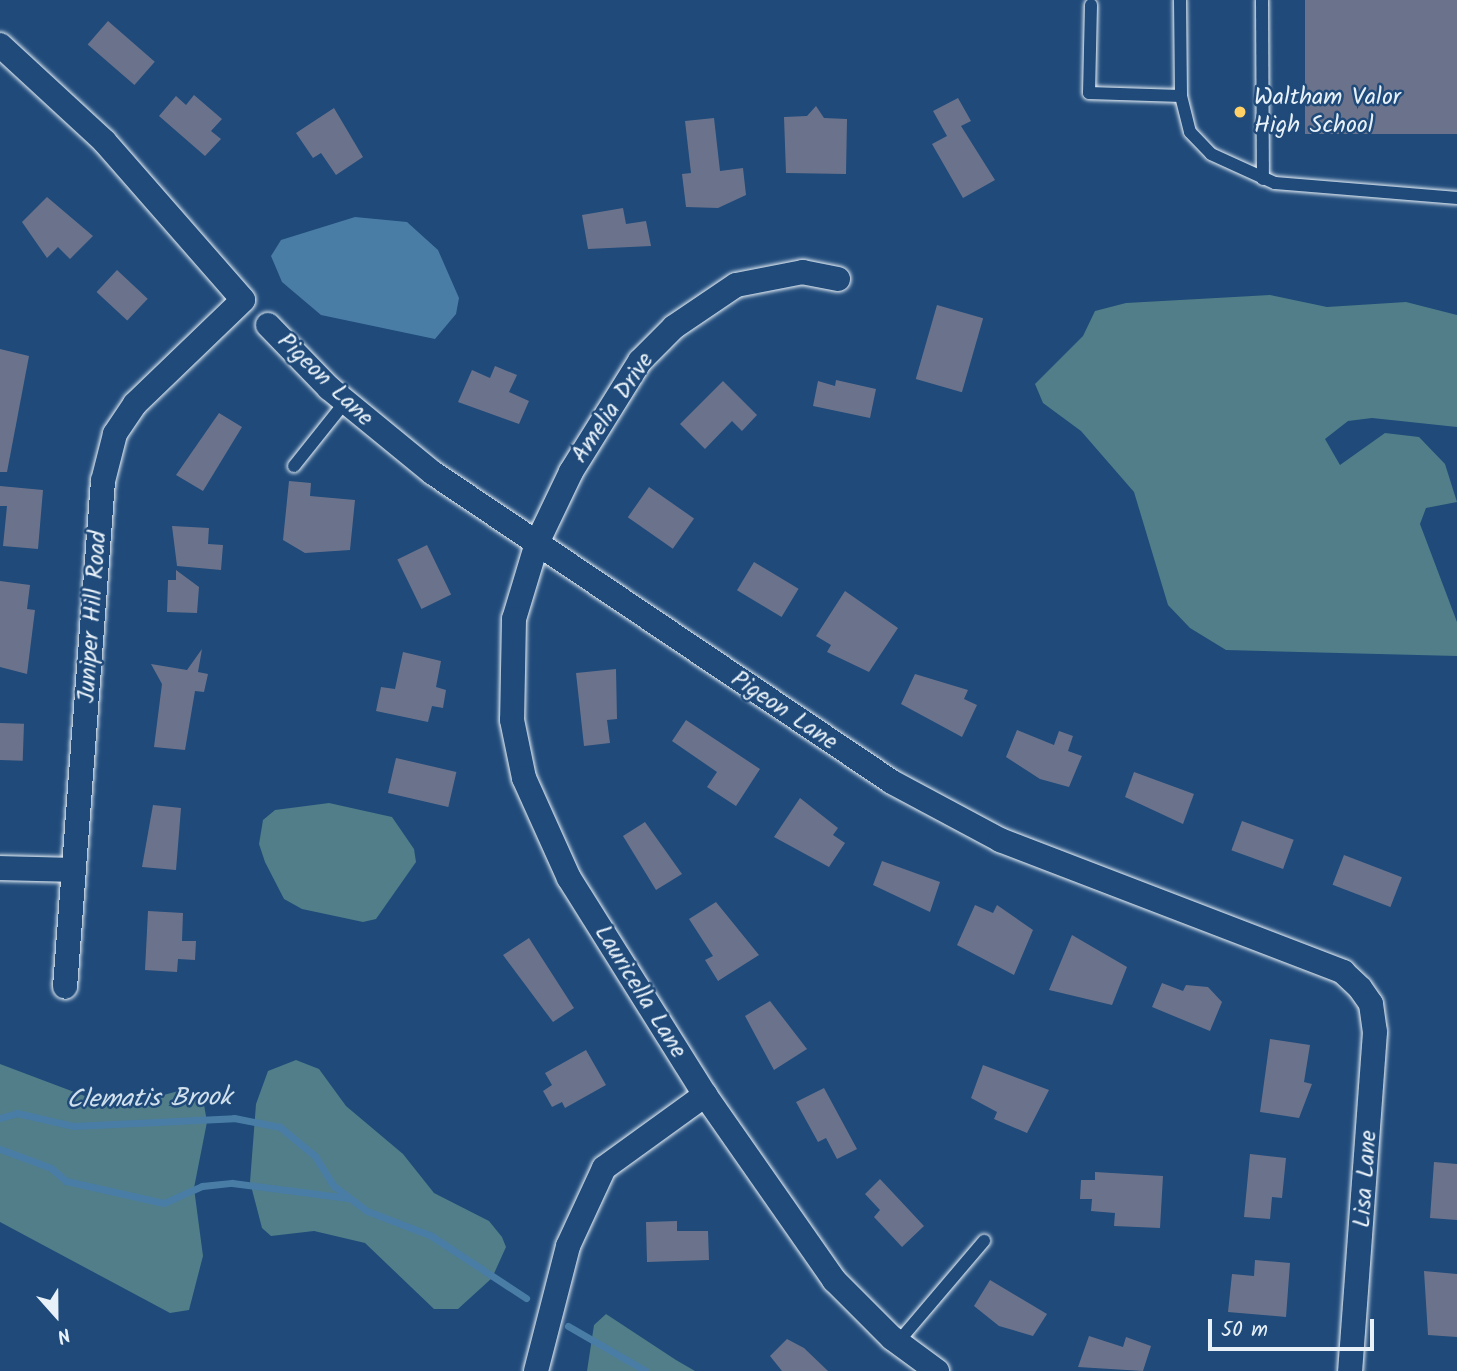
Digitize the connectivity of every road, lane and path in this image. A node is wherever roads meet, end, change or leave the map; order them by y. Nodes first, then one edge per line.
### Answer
1 (1180, 0) edge
2 (1262, 0) edge
3 (1091, 5) dead end
4 (0, 46) edge
5 (1181, 96) junction
6 (1263, 179) junction
7 (1457, 198) edge
8 (838, 279) dead end
9 (268, 325) dead end
10 (345, 402) junction
11 (294, 466) dead end
12 (537, 542) junction
13 (0, 868) edge
14 (74, 870) junction
15 (65, 987) dead end
16 (1362, 990) joint
17 (705, 1095) junction
18 (984, 1241) dead end
19 (898, 1342) junction
20 (536, 1371) edge
21 (937, 1371) edge
22 (1350, 1371) edge

1 - 5 lane
2 - 6 lane
3 - 5 lane
4 - 14 street, Juniper Hill Road
5 - 6 lane
6 - 7 lane
8 - 12 street, Amelia Drive
9 - 10 street, Pigeon Lane
10 - 11 lane
10 - 12 street, Pigeon Lane
12 - 16 street, Pigeon Lane
12 - 17 street, Lauricella Lane
13 - 14 street
14 - 15 street, Juniper Hill Road
16 - 22 street, Lisa Lane
17 - 19 street, Lauricella Lane
17 - 20 street
18 - 19 lane
19 - 21 street, Lauricella Lane

